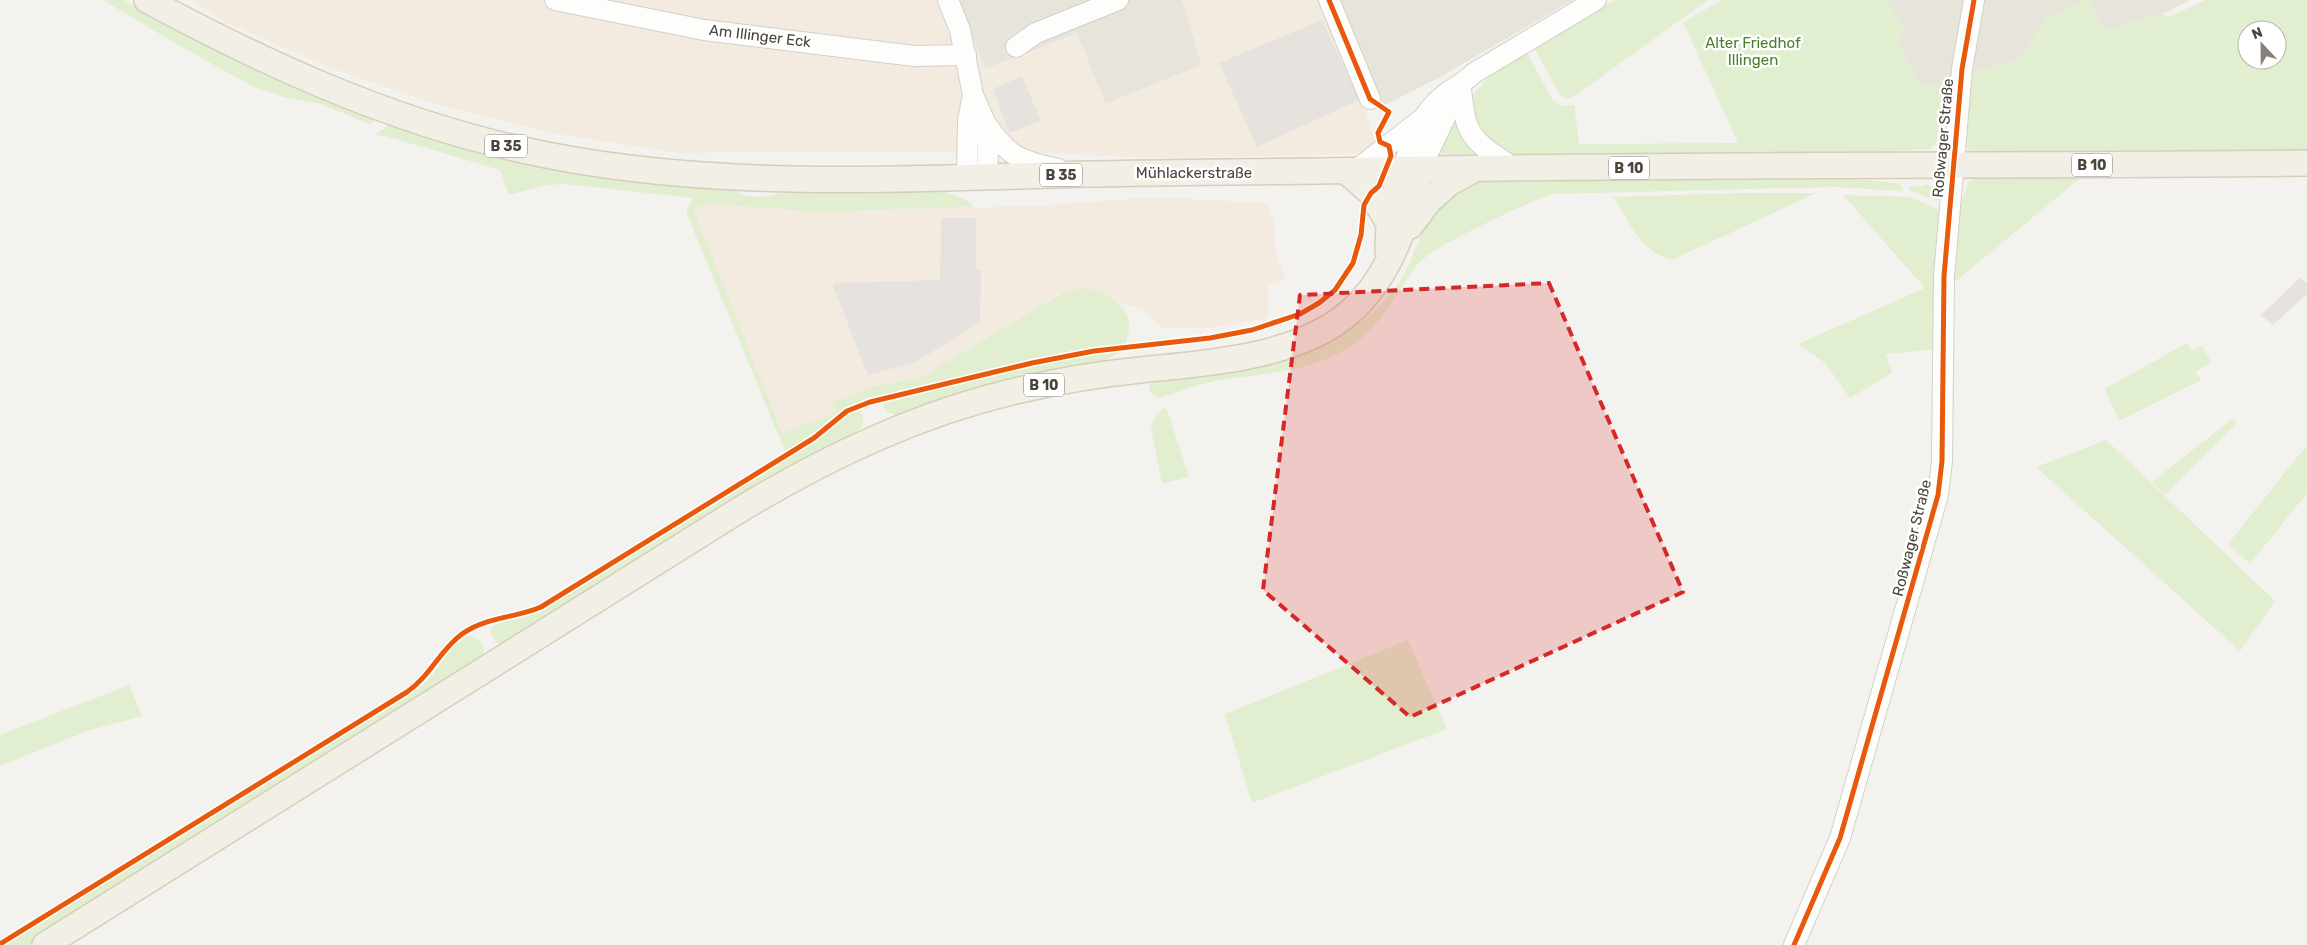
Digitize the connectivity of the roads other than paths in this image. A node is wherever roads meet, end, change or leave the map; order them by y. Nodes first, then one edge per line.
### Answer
1 (147, 0) edge
2 (555, 0) edge
3 (948, 0) edge
4 (1118, 0) edge
5 (1329, 0) edge
6 (1974, 0) edge
7 (1592, 1) edge
8 (1016, 47) dead end
9 (966, 56) junction
10 (1460, 86) junction
11 (973, 95) junction
12 (1370, 99) dead end
13 (1424, 118) junction
14 (984, 120) junction
15 (2307, 163) edge
16 (1954, 166) junction
17 (1475, 168) junction
18 (1514, 168) junction
19 (1351, 170) junction
20 (1411, 170) junction
21 (1082, 174) junction
22 (977, 177) junction
23 (1395, 228) junction
24 (45, 945) edge
25 (1794, 945) edge

1 - 22 main road, B 35
2 - 9 street, Am Illinger Eck
3 - 9 street
4 - 8 street
5 - 12 street
6 - 16 street, Roßwager Straße
7 - 10 street
9 - 11 street
10 - 13 street
10 - 18 street
10 - 20 street
11 - 14 street
11 - 22 street
13 - 19 street
13 - 20 street
14 - 21 street
14 - 22 street
15 - 16 main road, B 10
16 - 18 main road, B 10
16 - 25 street, Roßwager Straße
17 - 18 main road, B 10
17 - 20 main road, B 10
17 - 23 main road
19 - 20 main road, Mühlackerstraße / B 35
19 - 21 main road, Mühlackerstraße / B 35
19 - 23 main road
20 - 23 main road, B 10
21 - 22 main road, Mühlackerstraße / B 35
23 - 24 main road, B 10

